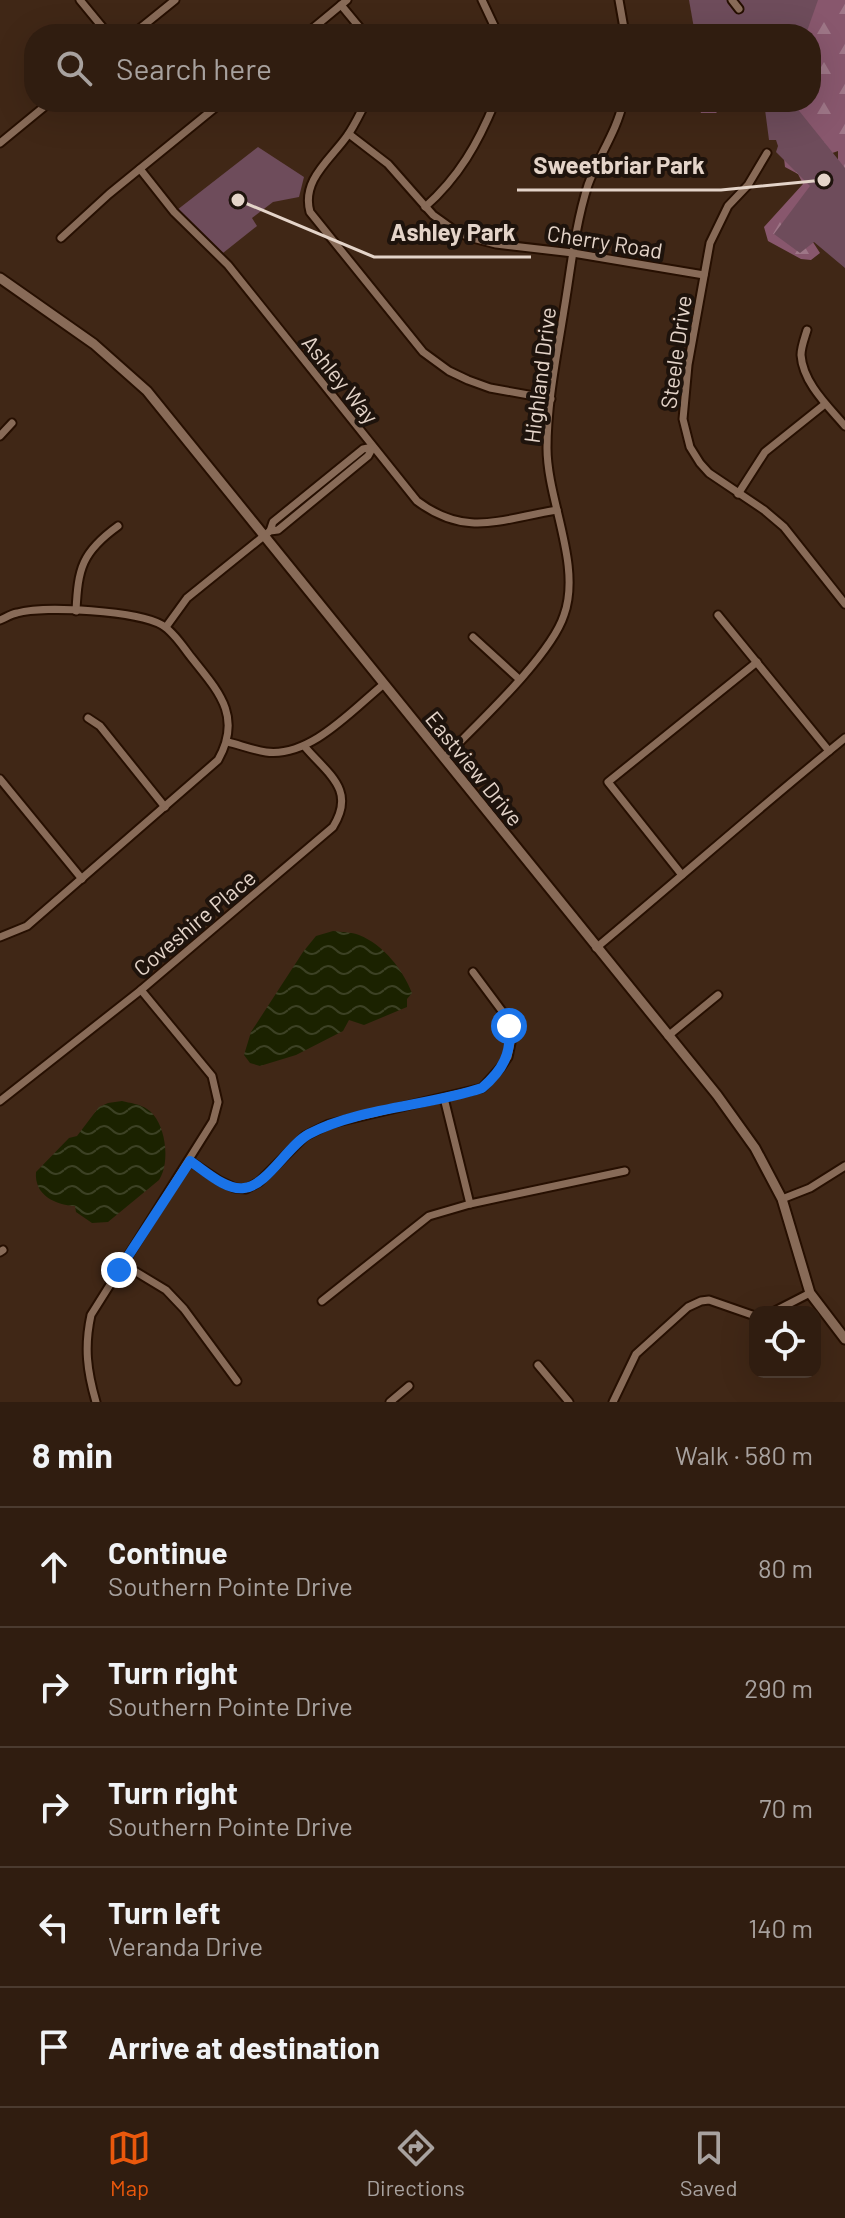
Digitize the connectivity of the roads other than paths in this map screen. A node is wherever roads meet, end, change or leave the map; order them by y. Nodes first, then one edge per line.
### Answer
1 (80, 0) edge
2 (175, 0) edge
3 (482, 0) edge
4 (619, 0) edge
5 (732, 0) edge
6 (344, 2) edge
7 (739, 9) dead end
8 (100, 24) edge
9 (145, 24) edge
10 (318, 24) edge
11 (358, 24) edge
12 (493, 24) edge
13 (624, 24) edge
14 (38, 112) edge
15 (210, 112) edge
16 (361, 112) edge
17 (490, 112) edge
18 (621, 112) edge
19 (349, 134) junction
20 (0, 143) edge
21 (767, 153) dead end
22 (140, 169) junction
23 (425, 207) junction
24 (61, 238) dead end
25 (573, 253) junction
26 (704, 275) junction
27 (0, 278) edge
28 (807, 330) dead end
29 (551, 399) junction
30 (825, 404) junction
31 (12, 423) dead end
32 (845, 426) edge
33 (0, 436) edge
34 (373, 447) junction
35 (738, 494) junction
36 (557, 510) junction
37 (118, 526) dead end
38 (267, 534) junction
39 (845, 604) edge
40 (76, 611) junction
41 (718, 615) dead end
42 (0, 620) edge
43 (166, 627) junction
44 (473, 637) dead end
45 (757, 662) junction
46 (519, 679) junction
47 (384, 684) junction
48 (88, 718) dead end
49 (845, 738) edge
50 (228, 742) junction
51 (305, 747) junction
52 (829, 751) junction
53 (444, 758) junction
54 (0, 779) edge
55 (165, 807) junction
56 (682, 875) junction
57 (82, 879) junction
58 (0, 937) edge
59 (596, 948) junction
60 (473, 972) dead end
61 (141, 990) junction
62 (718, 995) dead end
63 (668, 1036) junction
64 (444, 1098) junction
65 (0, 1101) edge
66 (190, 1161) junction
67 (845, 1166) edge
68 (625, 1171) dead end
69 (782, 1199) junction
70 (470, 1204) junction
71 (123, 1264) junction
72 (810, 1293) junction
73 (322, 1301) dead end
74 (785, 1306) edge
75 (749, 1314) edge
76 (845, 1339) edge
77 (538, 1365) dead end
78 (237, 1381) dead end
79 (409, 1386) dead end
80 (96, 1402) edge
81 (390, 1402) edge
82 (569, 1402) edge
83 (613, 1402) edge

1 - 8 street
2 - 9 street
3 - 12 street
4 - 13 street
5 - 7 street
6 - 10 street
6 - 11 street
14 - 20 street
15 - 22 street
16 - 19 street
17 - 23 street
18 - 25 street, Highland Drive
19 - 23 street, Cherry Road
19 - 29 street
21 - 26 street, Steele Drive
22 - 24 street
22 - 34 street, Ashley Way
23 - 25 street, Cherry Road
25 - 26 street, Cherry Road
25 - 29 street, Highland Drive
26 - 35 street, Steele Drive
27 - 38 street, Eastview Drive
28 - 30 street
29 - 36 street, Highland Drive
30 - 32 street
30 - 35 street
31 - 33 street
34 - 36 street, Ashley Way
34 - 38 street
35 - 39 street, Steele Drive
36 - 46 street, Highland Drive
37 - 40 street
38 - 43 street
38 - 47 street, Eastview Drive
40 - 42 street
40 - 43 street
41 - 45 street
43 - 50 street
44 - 46 street
45 - 52 street
45 - 56 street
46 - 53 street, Highland Drive
47 - 51 street
47 - 53 street, Eastview Drive
48 - 55 street
49 - 52 street
50 - 51 street
50 - 55 street
51 - 61 street, Coveshire Place
52 - 56 street
53 - 59 street, Eastview Drive
54 - 57 street
55 - 57 street
56 - 59 street
57 - 58 street
59 - 63 street, Eastview Drive
60 - 64 street
61 - 65 street, Coveshire Place
61 - 66 street
62 - 63 street
63 - 69 street, Eastview Drive
64 - 66 street
64 - 70 street
66 - 71 street
67 - 69 street
68 - 70 street
69 - 72 street, Eastview Drive
70 - 73 street
71 - 78 street
71 - 80 street
72 - 74 street
72 - 76 street, Eastview Drive
75 - 83 street
77 - 82 street
79 - 81 street

